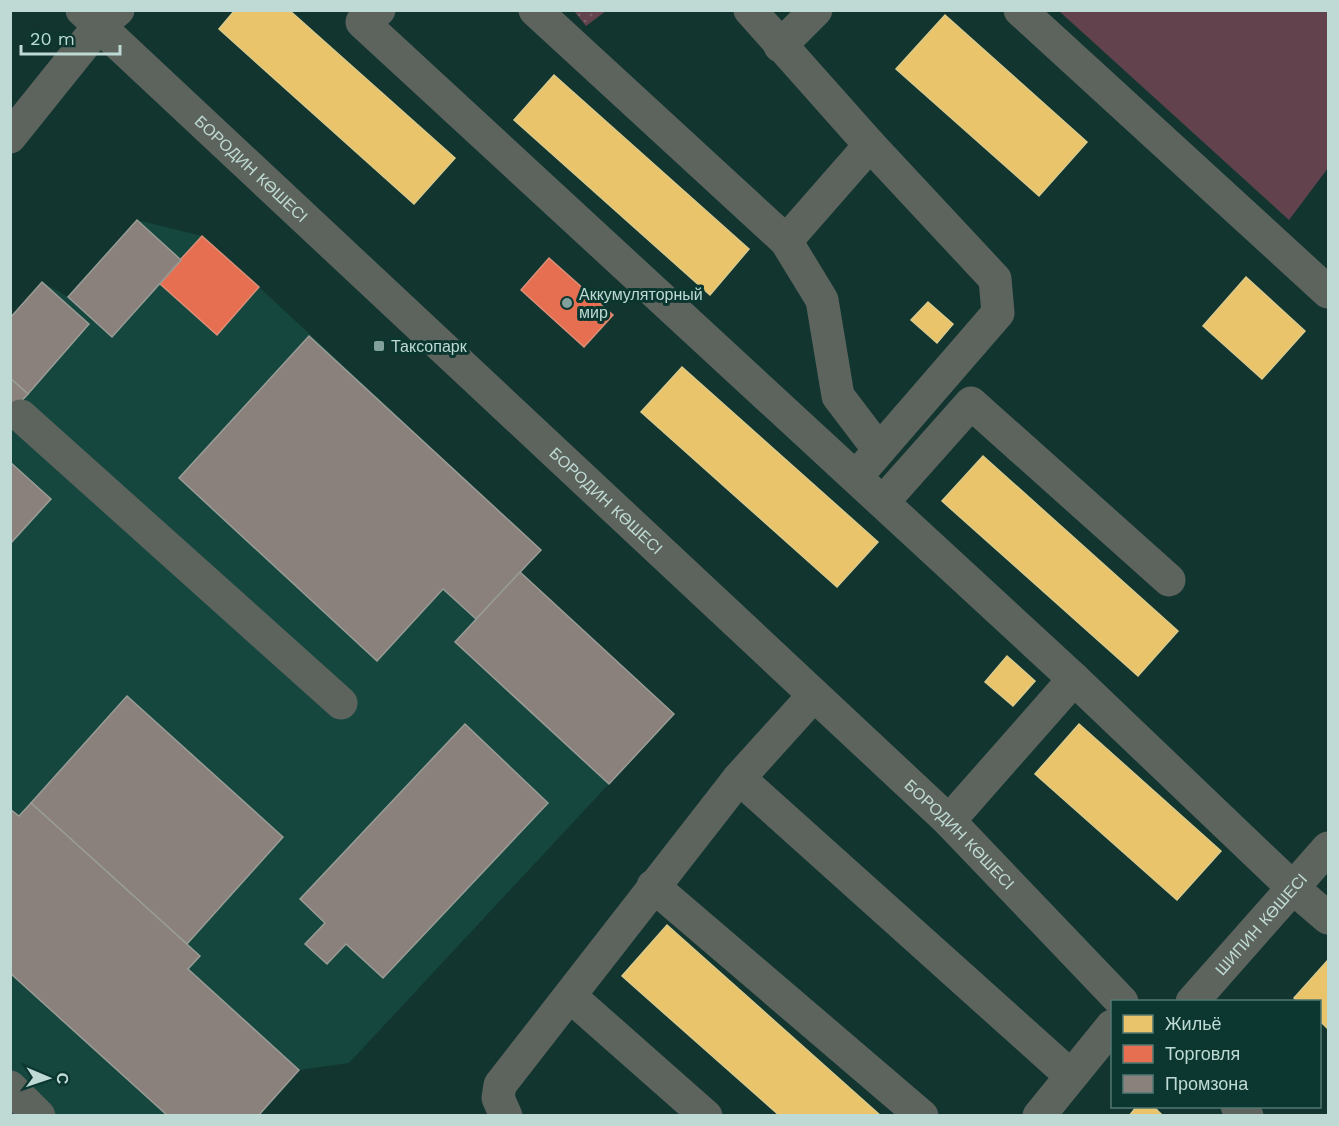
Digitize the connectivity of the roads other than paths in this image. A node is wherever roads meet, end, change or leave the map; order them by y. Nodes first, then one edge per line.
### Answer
1 (379, 10) edge
2 (535, 10) edge
3 (750, 10) edge
4 (816, 10) edge
5 (1020, 10) edge
6 (100, 16) edge
7 (780, 46) junction
8 (10, 137) edge
9 (870, 145) junction
10 (786, 241) junction
11 (1329, 292) edge
12 (21, 416) dead end
13 (879, 450) junction
14 (856, 477) junction
15 (883, 502) junction
16 (1169, 580) dead end
17 (1074, 679) junction
18 (814, 695) junction
19 (341, 703) dead end
20 (739, 778) junction
21 (949, 821) junction
22 (1329, 848) edge
23 (654, 886) junction
24 (1293, 888) junction
25 (1329, 918) edge
26 (570, 996) junction
27 (1120, 1000) edge
28 (1194, 1000) edge
29 (1111, 1028) edge
30 (1071, 1077) junction
31 (10, 1087) edge
32 (39, 1116) edge
33 (506, 1116) edge
34 (706, 1116) edge
35 (922, 1116) edge
36 (1039, 1116) edge

1 - 14 street
2 - 10 street
3 - 7 street
4 - 7 street
5 - 11 street
6 - 8 street
6 - 18 street, БОРОДИН КӨШЕСІ
7 - 9 street
9 - 10 street
9 - 13 street
10 - 13 street
12 - 19 street
13 - 14 street
14 - 15 street
15 - 16 street
15 - 17 street
17 - 21 street
17 - 24 street
18 - 20 street
18 - 21 street, БОРОДИН КӨШЕСІ
20 - 23 street
20 - 30 street
21 - 27 street, БОРОДИН КӨШЕСІ
22 - 24 street, ШИПИН КӨШЕСІ
23 - 26 street
23 - 35 street
24 - 25 street
24 - 28 street, ШИПИН КӨШЕСІ
26 - 33 street
26 - 34 street
29 - 30 street
30 - 36 street
31 - 32 street

